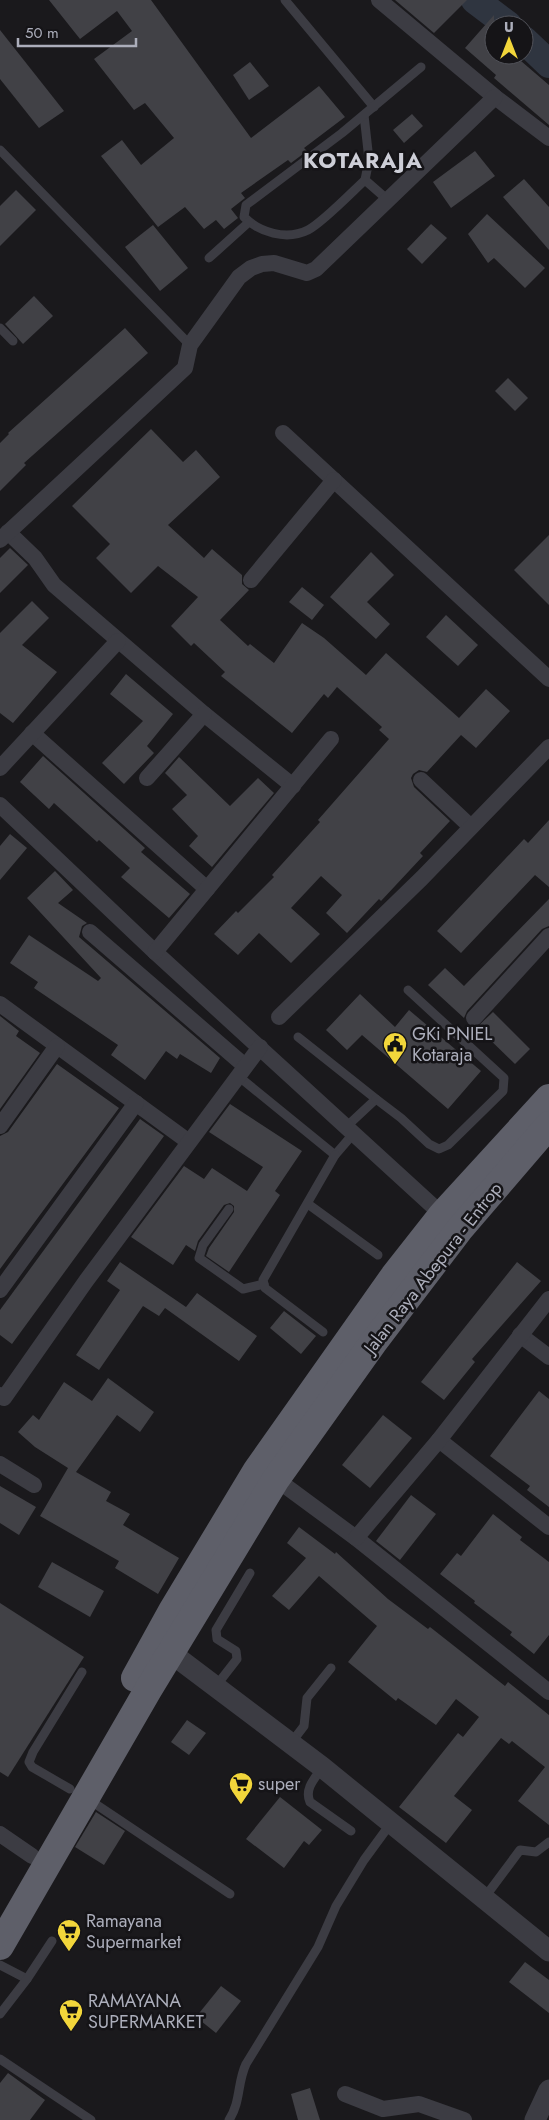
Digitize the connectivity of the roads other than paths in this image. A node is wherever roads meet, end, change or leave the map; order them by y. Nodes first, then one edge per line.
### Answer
1 (285, 0) edge
2 (379, 0) edge
3 (421, 68) dead end
4 (495, 97) junction
5 (374, 107) junction
6 (364, 115) junction
7 (549, 138) edge
8 (0, 150) edge
9 (365, 180) junction
10 (389, 201) junction
11 (249, 222) junction
12 (209, 258) dead end
13 (0, 328) edge
14 (13, 341) dead end
15 (190, 345) junction
16 (283, 433) dead end
17 (334, 480) junction
18 (4, 536) edge
19 (251, 580) dead end
20 (118, 641) junction
21 (549, 679) edge
22 (204, 714) junction
23 (32, 733) junction
24 (331, 739) dead end
25 (549, 747) edge
26 (0, 768) edge
27 (147, 778) dead end
28 (421, 780) dead end
29 (293, 786) junction
30 (0, 804) edge
31 (471, 827) junction
32 (207, 889) junction
33 (90, 932) dead end
34 (549, 936) edge
35 (155, 952) junction
36 (408, 990) dead end
37 (0, 1004) edge
38 (279, 1017) dead end
39 (474, 1018) dead end
40 (298, 1037) dead end
41 (57, 1046) junction
42 (260, 1047) junction
43 (242, 1071) junction
44 (549, 1098) edge
45 (376, 1099) junction
46 (136, 1104) junction
47 (549, 1125) edge
48 (0, 1126) edge
49 (350, 1130) junction
50 (189, 1142) junction
51 (335, 1156) junction
52 (308, 1204) junction
53 (229, 1209) dead end
54 (450, 1223) junction
55 (378, 1256) dead end
56 (264, 1284) junction
57 (0, 1290) edge
58 (549, 1298) edge
59 (323, 1332) dead end
60 (520, 1335) junction
61 (549, 1357) edge
62 (2, 1399) edge
63 (439, 1440) junction
64 (0, 1464) edge
65 (276, 1479) junction
66 (34, 1485) dead end
67 (549, 1527) edge
68 (356, 1538) junction
69 (250, 1573) dead end
70 (171, 1653) junction
71 (331, 1668) dead end
72 (82, 1672) dead end
73 (215, 1687) junction
74 (548, 1688) edge
75 (291, 1743) junction
76 (322, 1767) junction
77 (78, 1793) junction
78 (392, 1822) junction
79 (351, 1831) dead end
80 (0, 1834) edge
81 (549, 1842) edge
82 (32, 1856) junction
83 (230, 1894) dead end
84 (485, 1897) junction
85 (0, 1910) edge
86 (52, 1941) dead end
87 (0, 1946) edge
88 (549, 1951) edge
89 (0, 1965) edge
90 (27, 1979) junction
91 (0, 2014) edge
92 (1, 2062) edge
93 (549, 2090) edge
94 (345, 2094) dead end
95 (91, 2120) edge
96 (229, 2120) edge
97 (464, 2120) edge
98 (536, 2120) edge

1 - 5 lane
2 - 4 street
3 - 5 lane
4 - 7 street
4 - 10 street
5 - 6 lane
6 - 9 lane
6 - 11 lane
8 - 15 lane
9 - 10 lane
9 - 11 lane
10 - 15 street
11 - 12 lane
13 - 14 lane
15 - 18 street
16 - 17 street
17 - 19 street
17 - 21 street
18 - 20 street
20 - 22 street
20 - 23 street
22 - 27 street
22 - 29 street
23 - 26 street
23 - 32 street
24 - 29 street
25 - 31 street
28 - 31 street
29 - 32 street
30 - 35 street
31 - 38 street
32 - 35 street
33 - 43 street
34 - 39 street
35 - 42 street
36 - 45 lane
37 - 41 street
40 - 45 lane
41 - 46 street
41 - 48 street
42 - 43 street
42 - 49 street
43 - 50 street
43 - 51 lane
44 - 54 highway
45 - 49 lane
46 - 50 street
46 - 57 street
47 - 54 highway, Jalan Raya Abepura - Entrop
49 - 51 lane
49 - 54 street
50 - 62 street
51 - 52 lane
52 - 55 lane
52 - 56 lane
53 - 56 lane
54 - 65 highway, Jalan Raya Abepura - Entrop
54 - 77 highway
56 - 59 lane
58 - 60 street
60 - 61 street
60 - 63 street
63 - 67 street
63 - 68 street
64 - 66 street
65 - 68 street
65 - 70 highway, Jalan Raya Abepura - Entrop
68 - 74 street
69 - 73 lane
70 - 73 street
70 - 77 highway, Jalan Raya Abepura - Entrop
71 - 75 lane
72 - 77 lane
73 - 75 street
75 - 76 street
76 - 78 street
76 - 79 lane
77 - 82 highway
77 - 83 lane
77 - 87 highway
78 - 84 street
78 - 96 lane
80 - 82 street
81 - 84 lane
82 - 85 highway
84 - 88 street
86 - 90 lane
89 - 90 lane
90 - 91 lane
92 - 95 lane
93 - 98 street
94 - 97 street

